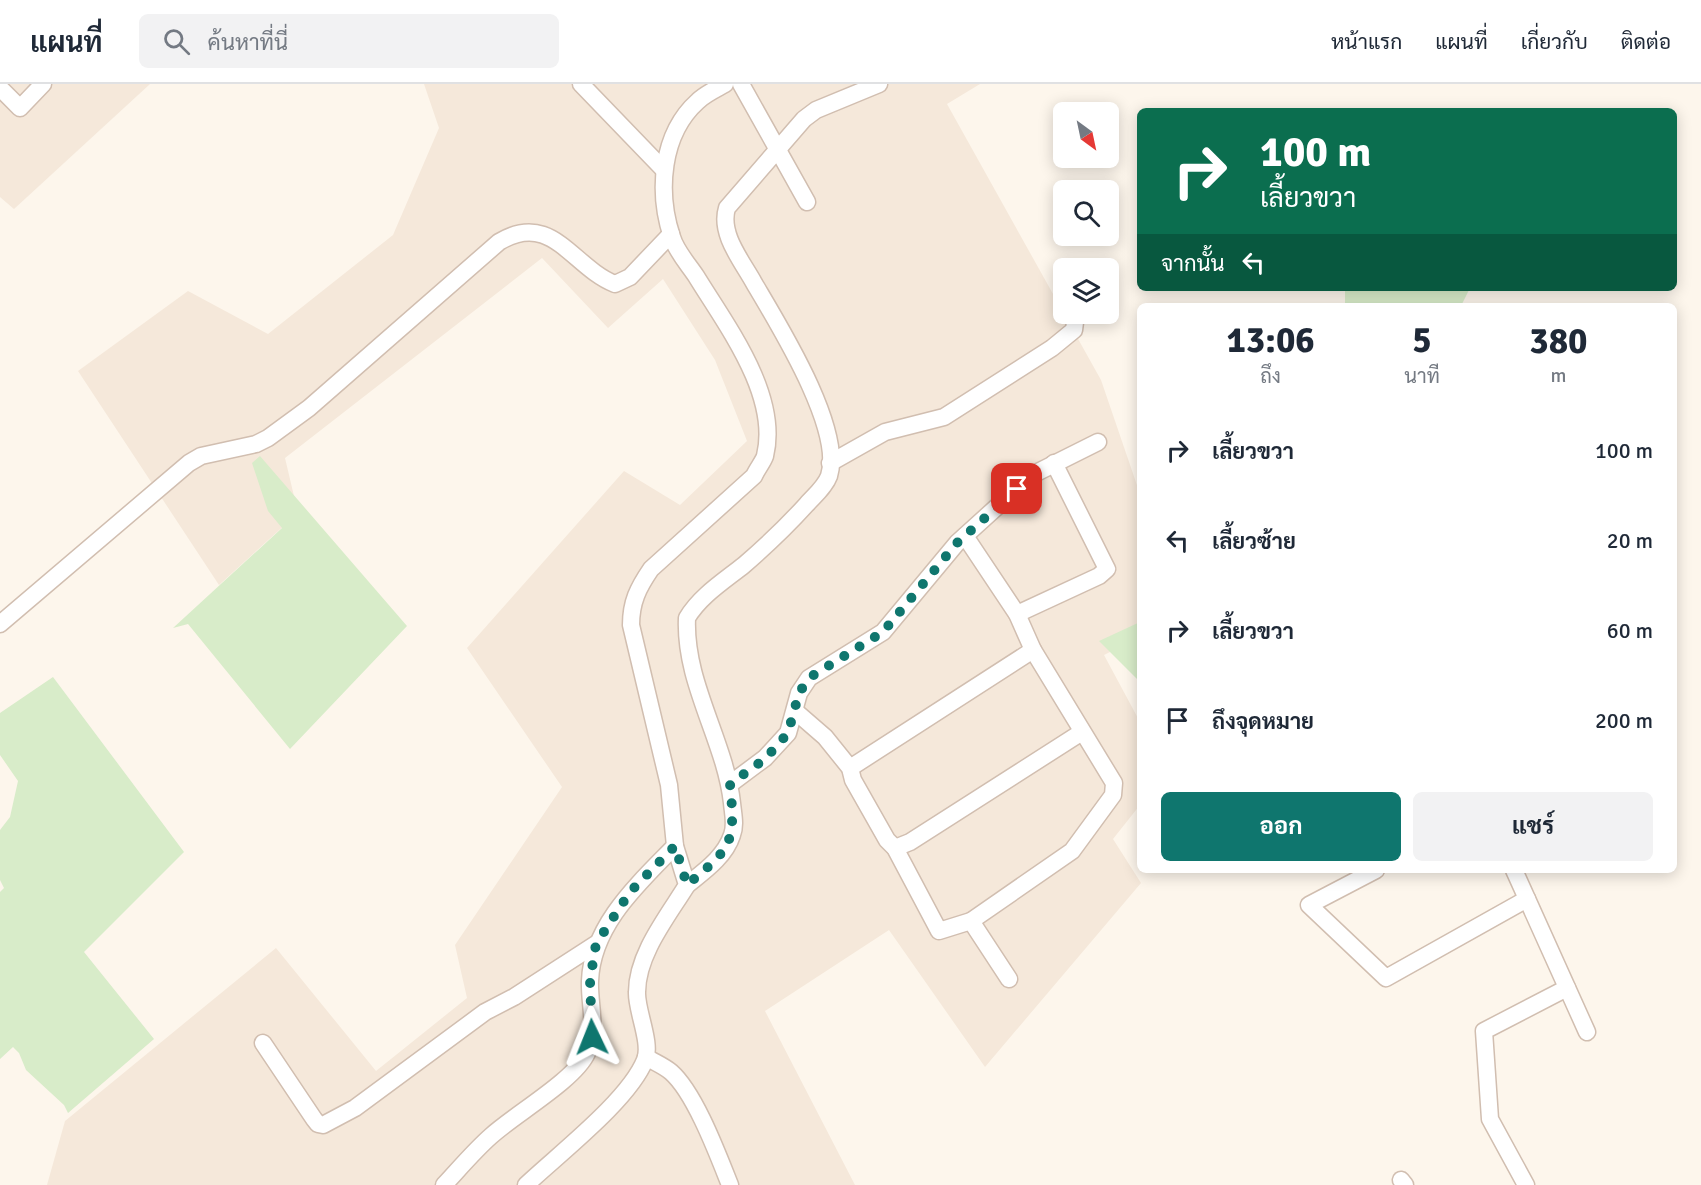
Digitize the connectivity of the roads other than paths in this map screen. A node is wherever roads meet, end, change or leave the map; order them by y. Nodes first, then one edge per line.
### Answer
1 (43, 84) edge
2 (581, 84) edge
3 (725, 84) edge
4 (741, 84) edge
5 (879, 84) edge
6 (0, 88) edge
7 (778, 150) junction
8 (664, 170) junction
9 (807, 202) dead end
10 (671, 234) junction
11 (1075, 324) edge
12 (1098, 442) dead end
13 (830, 463) junction
14 (1054, 463) junction
15 (965, 536) junction
16 (1017, 614) junction
17 (0, 624) edge
18 (1033, 650) junction
19 (795, 711) junction
20 (1082, 732) junction
21 (850, 768) junction
22 (730, 784) junction
23 (675, 846) junction
24 (895, 848) junction
25 (1370, 873) edge
26 (1515, 873) edge
27 (687, 885) junction
28 (1527, 899) junction
29 (971, 921) junction
30 (596, 944) junction
31 (1008, 979) dead end
32 (1567, 988) junction
33 (1587, 1032) dead end
34 (263, 1043) dead end
35 (646, 1057) junction
36 (1524, 1184) edge
37 (444, 1185) edge
38 (526, 1185) edge
39 (730, 1185) edge

1 - 6 street
2 - 8 street
3 - 8 street
4 - 7 street
5 - 7 street
7 - 9 street
7 - 13 street
8 - 10 street
10 - 17 street
10 - 23 street
11 - 13 street
12 - 14 street
13 - 22 street
14 - 15 street
14 - 16 street
15 - 16 street
15 - 19 street
16 - 18 street
18 - 20 street
18 - 21 street
19 - 21 street
19 - 22 street
20 - 24 street
20 - 29 street
21 - 24 street
22 - 27 street
23 - 27 street
23 - 30 street
24 - 29 street
25 - 28 street
26 - 28 street
27 - 35 street
28 - 32 street
29 - 31 street
30 - 34 street
30 - 37 street
32 - 33 street
32 - 36 street
35 - 38 street
35 - 39 street

